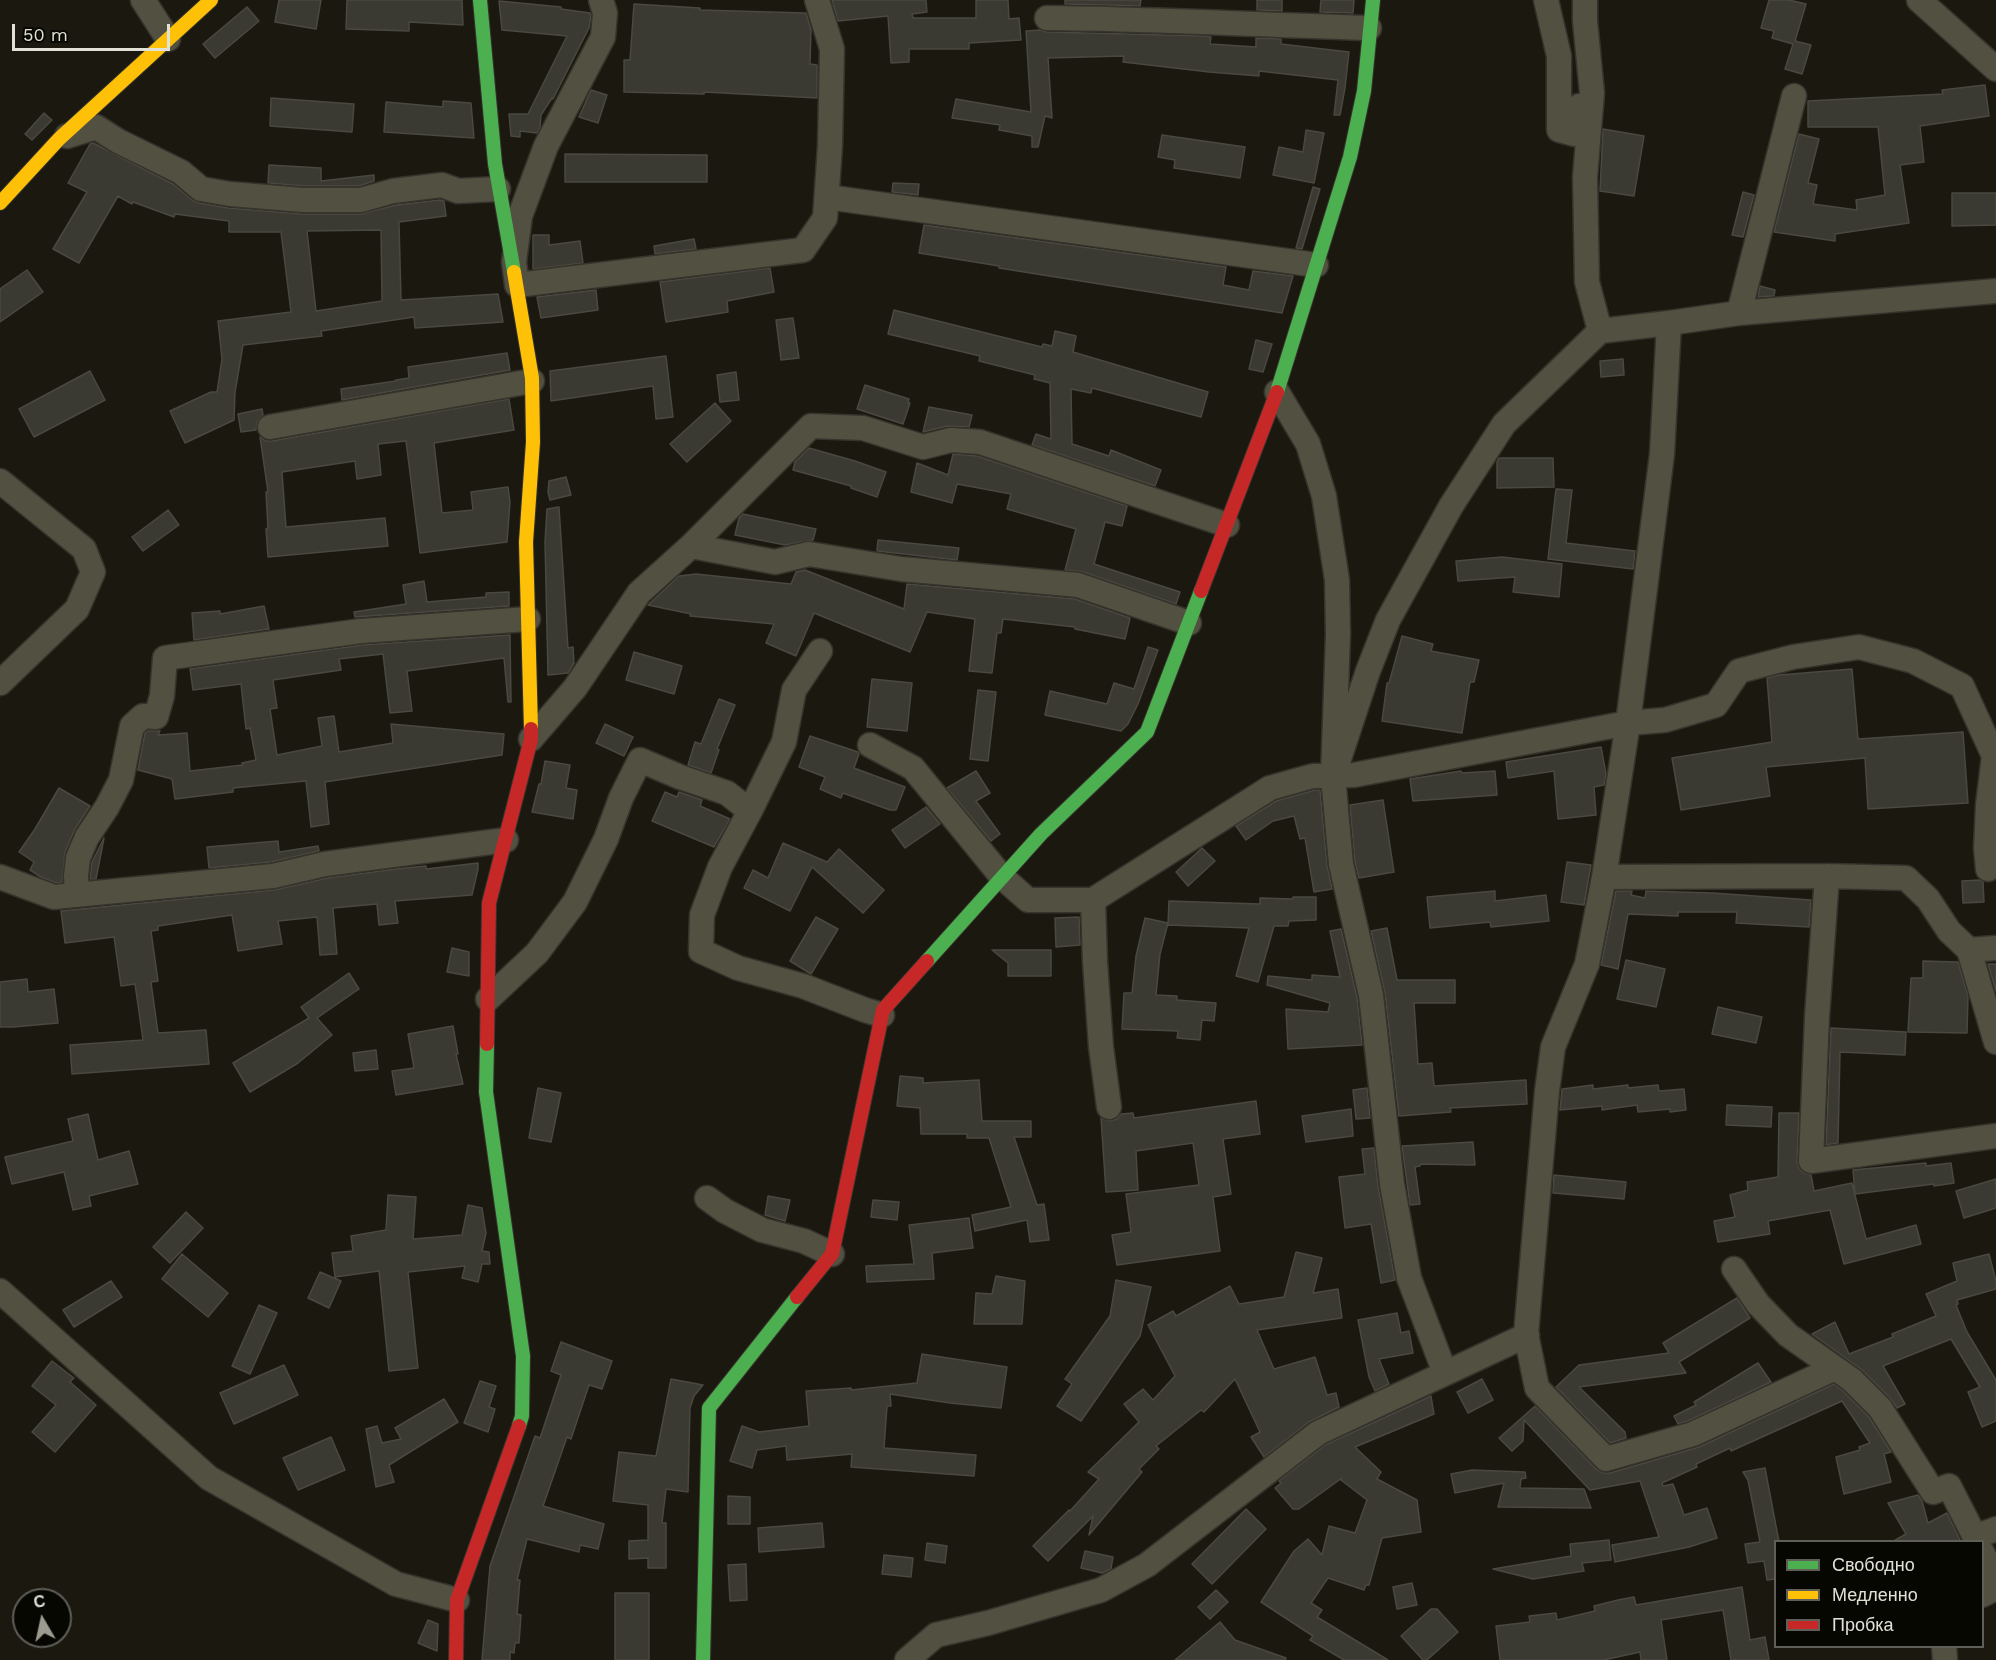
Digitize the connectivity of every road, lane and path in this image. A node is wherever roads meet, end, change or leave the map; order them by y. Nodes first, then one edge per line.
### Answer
1 (143, 0) edge
2 (211, 0) edge
3 (480, 0) edge
4 (601, 0) edge
5 (817, 0) edge
6 (1373, 0) edge
7 (1546, 0) edge
8 (1585, 0) edge
9 (1919, 0) edge
10 (1047, 18) dead end
11 (1369, 28) junction
12 (168, 39) junction
13 (1588, 50) junction
14 (1996, 69) edge
15 (1794, 96) dead end
16 (59, 139) junction
17 (498, 189) junction
18 (827, 197) junction
19 (0, 203) edge
20 (1316, 265) junction
21 (1996, 291) edge
22 (1739, 313) junction
23 (1669, 323) junction
24 (1600, 331) junction
25 (531, 381) junction
26 (1277, 392) junction
27 (270, 427) dead end
28 (0, 481) edge
29 (1227, 525) junction
30 (691, 546) junction
31 (528, 618) junction
32 (1189, 623) junction
33 (820, 651) dead end
34 (0, 683) edge
35 (1628, 723) junction
36 (531, 739) junction
37 (870, 745) dead end
38 (1333, 777) junction
39 (751, 809) junction
40 (506, 840) junction
41 (1988, 869) dead end
42 (1827, 876) junction
43 (0, 877) edge
44 (1002, 877) junction
45 (1604, 877) junction
46 (77, 895) junction
47 (1093, 900) junction
48 (1996, 948) edge
49 (1969, 950) junction
50 (488, 999) junction
51 (882, 1015) junction
52 (1996, 1042) edge
53 (1109, 1107) dead end
54 (1996, 1136) edge
55 (707, 1198) dead end
56 (832, 1254) junction
57 (1734, 1269) dead end
58 (0, 1291) edge
59 (1527, 1335) junction
60 (1835, 1368) junction
61 (1445, 1373) junction
62 (1983, 1540) edge
63 (1984, 1543) edge
64 (1984, 1595) edge
65 (457, 1600) junction
66 (456, 1660) edge
67 (703, 1660) edge
68 (907, 1660) edge

1 - 12 street
2 - 12 street
3 - 17 street
4 - 18 street
5 - 18 street
6 - 11 street
7 - 13 street
8 - 13 street
9 - 14 street
10 - 11 street
11 - 20 street
12 - 16 street
13 - 24 street
15 - 22 street
16 - 17 street
16 - 19 street
17 - 25 street
18 - 20 street
20 - 26 street
21 - 22 street
22 - 23 street
23 - 24 street
23 - 35 street
24 - 38 street
25 - 27 street
25 - 31 street
26 - 29 street
26 - 38 street
28 - 34 street
29 - 30 street
29 - 32 street
30 - 32 street
30 - 36 street
31 - 36 street
31 - 46 street
32 - 44 street
33 - 39 street
35 - 38 street
35 - 41 street
35 - 45 street
36 - 40 street
37 - 44 street
38 - 47 street
38 - 61 street
39 - 50 street
39 - 51 street
40 - 46 street
40 - 50 street
42 - 45 street
42 - 49 street
42 - 54 street
43 - 46 street
44 - 47 street
44 - 51 street
45 - 59 street
47 - 53 street
48 - 49 street
49 - 52 street
50 - 65 street
51 - 56 street
55 - 56 street
56 - 67 street
57 - 60 street
58 - 65 street
59 - 60 street
59 - 61 street
60 - 62 street
61 - 68 street
63 - 64 street
65 - 66 street

